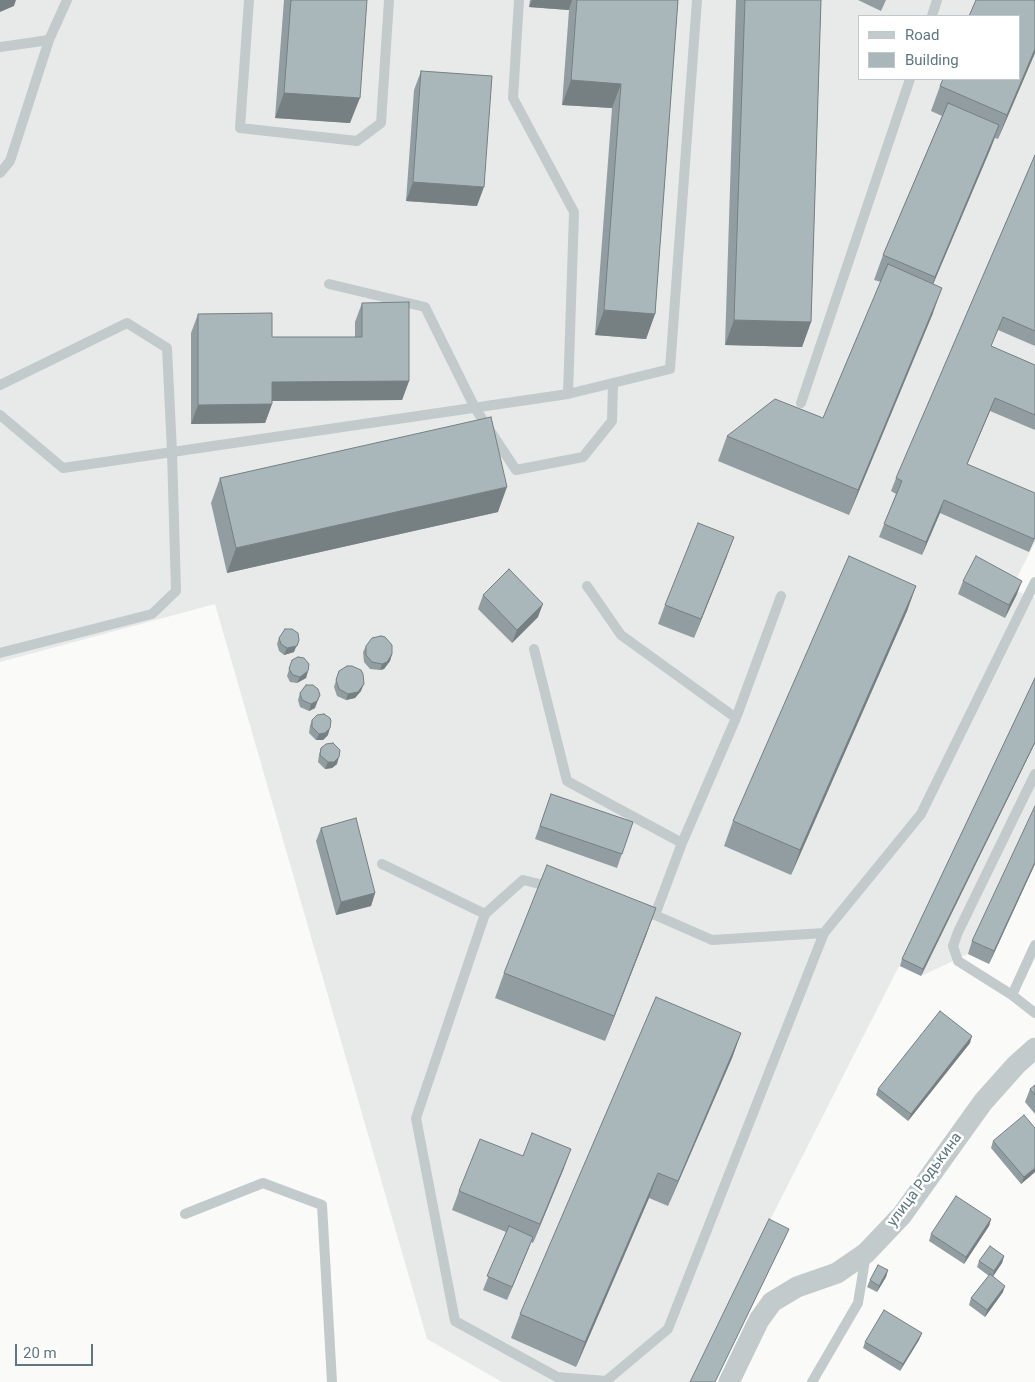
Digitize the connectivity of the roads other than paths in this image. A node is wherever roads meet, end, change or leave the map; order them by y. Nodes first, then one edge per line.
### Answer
1 (67, 0) edge
2 (248, 0) edge
3 (389, 0) edge
4 (519, 0) edge
5 (697, 0) edge
6 (937, 0) edge
7 (932, 15) edge
8 (48, 40) junction
9 (0, 48) edge
10 (910, 80) edge
11 (0, 173) edge
12 (329, 284) dead end
13 (613, 383) junction
14 (0, 384) edge
15 (568, 394) junction
16 (801, 403) dead end
17 (475, 408) junction
18 (0, 415) edge
19 (172, 452) junction
20 (1035, 582) edge
21 (588, 586) dead end
22 (781, 596) dead end
23 (534, 649) dead end
24 (0, 653) edge
25 (736, 718) junction
26 (1035, 774) edge
27 (682, 843) junction
28 (382, 864) dead end
29 (561, 890) edge
30 (627, 908) edge
31 (485, 914) junction
32 (655, 916) junction
33 (824, 932) junction
34 (1035, 945) edge
35 (1012, 995) junction
36 (1035, 1013) edge
37 (1035, 1048) edge
38 (185, 1214) dead end
39 (866, 1253) junction
40 (332, 1382) edge
41 (729, 1382) edge
42 (812, 1382) edge

1 - 8 lane
2 - 3 lane
4 - 15 lane
5 - 13 lane
6 - 7 lane
8 - 9 lane
8 - 11 lane
10 - 16 lane
12 - 17 lane
13 - 15 lane
13 - 17 lane
14 - 19 lane
15 - 17 lane
17 - 19 lane
18 - 19 lane
19 - 24 lane
20 - 33 lane
21 - 25 lane
22 - 25 lane
23 - 27 lane
25 - 27 lane
26 - 35 lane
27 - 32 lane
28 - 31 lane
29 - 31 lane
30 - 32 lane
31 - 33 lane
32 - 33 lane
34 - 35 lane
35 - 36 lane
37 - 39 street, улица Родькина
38 - 40 lane
39 - 41 street, улица Родькина
39 - 42 lane

